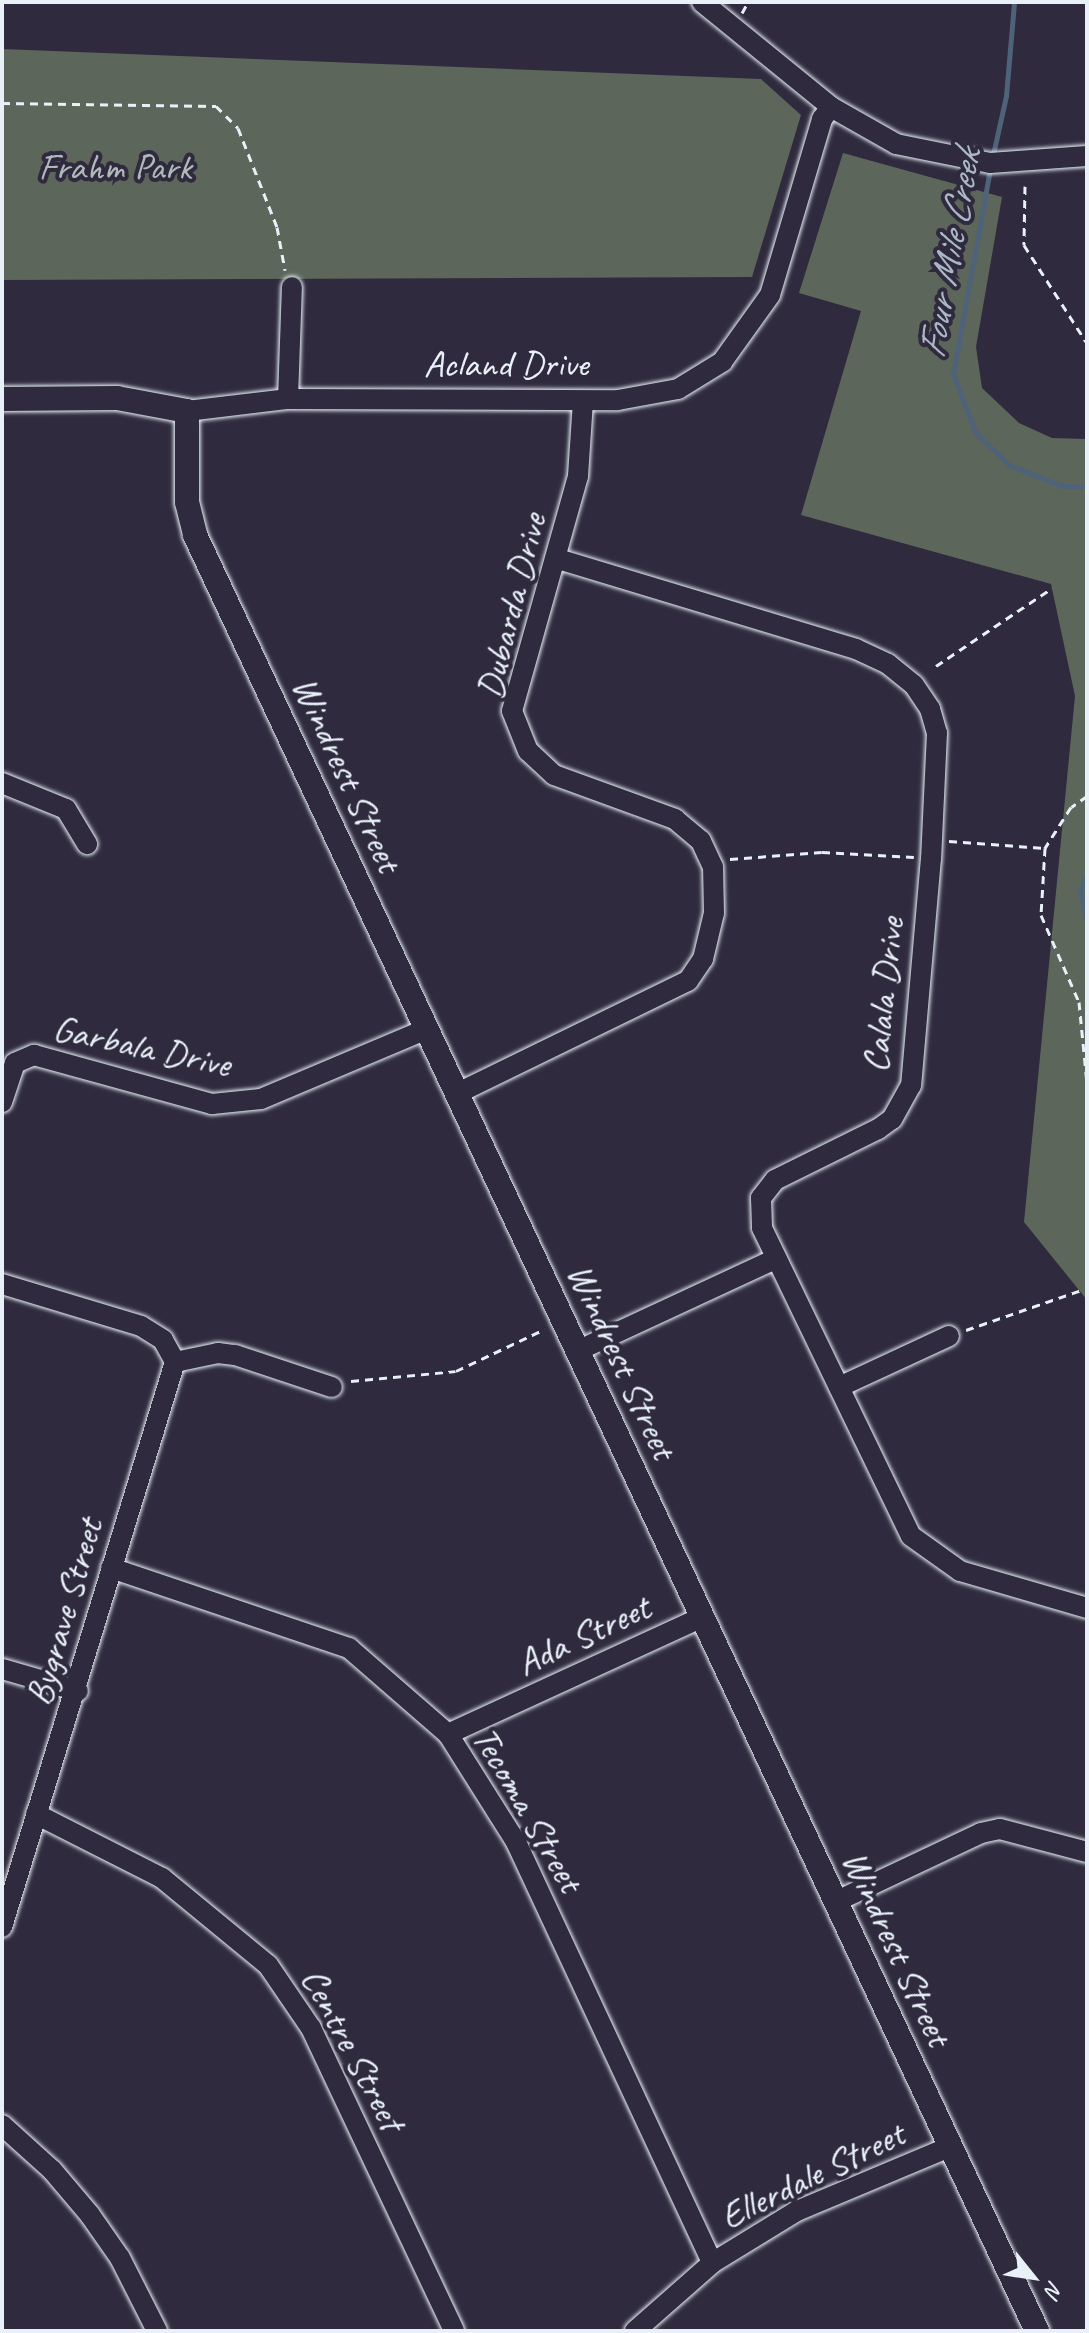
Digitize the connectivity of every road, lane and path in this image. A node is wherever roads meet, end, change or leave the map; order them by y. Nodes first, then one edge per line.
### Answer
1 (702, 2) edge
2 (2, 103) edge
3 (831, 107) junction
4 (1087, 156) edge
5 (1025, 186) dead end
6 (292, 287) joint
7 (1087, 343) edge
8 (2, 399) edge
9 (288, 399) junction
10 (583, 401) junction
11 (187, 411) junction
12 (558, 559) junction
13 (1052, 588) dead end
14 (936, 666) dead end
15 (2, 783) edge
16 (1087, 796) edge
17 (87, 844) dead end
18 (1045, 848) junction
19 (931, 858) junction
20 (727, 859) dead end
21 (427, 1029) junction
22 (1087, 1084) edge
23 (458, 1093) junction
24 (2, 1102) edge
25 (775, 1259) junction
26 (2, 1284) edge
27 (1087, 1288) edge
28 (549, 1327) dead end
29 (949, 1336) joint
30 (577, 1351) junction
31 (175, 1362) junction
32 (332, 1387) joint
33 (839, 1387) junction
34 (111, 1568) junction
35 (1087, 1608) edge
36 (702, 1617) junction
37 (2, 1669) edge
38 (78, 1691) junction
39 (448, 1734) junction
40 (36, 1814) junction
41 (1087, 1852) edge
42 (835, 1902) junction
43 (2, 1927) edge
44 (2, 2125) edge
45 (949, 2147) junction
46 (712, 2263) junction
47 (157, 2331) edge
48 (454, 2331) edge
49 (635, 2331) edge
50 (1037, 2331) edge

1 - 3 street
2 - 6 path
3 - 4 street
3 - 10 street, Acland Drive
5 - 7 path
6 - 9 street
8 - 11 street, Acland Drive
9 - 10 street, Acland Drive
9 - 11 street, Acland Drive
10 - 12 street, Dubarda Drive
11 - 21 street, Windrest Street
12 - 19 street, Calala Drive
12 - 23 street, Dubarda Drive
13 - 14 path
15 - 17 street
16 - 18 path
18 - 19 path
18 - 22 path
19 - 20 path
19 - 25 street, Calala Drive
21 - 23 street, Windrest Street
21 - 24 street, Garbala Drive
23 - 30 street, Windrest Street
25 - 30 street
25 - 33 street, Calala Drive
26 - 31 street
27 - 29 path
28 - 32 path
29 - 33 street
30 - 36 street, Windrest Street
31 - 32 street
31 - 34 street, Bygrave Street
33 - 35 street, Calala Drive
34 - 38 street, Bygrave Street
34 - 39 street, Tecoma Street
36 - 39 street, Ada Street
36 - 42 street, Windrest Street
37 - 38 street
38 - 40 street, Bygrave Street
39 - 46 street, Tecoma Street
40 - 43 street, Bygrave Street
40 - 48 street, Centre Street
41 - 42 street
42 - 45 street, Windrest Street
44 - 47 street
45 - 46 street, Ellerdale Street
45 - 50 street, Windrest Street
46 - 49 street, Ellerdale Street

